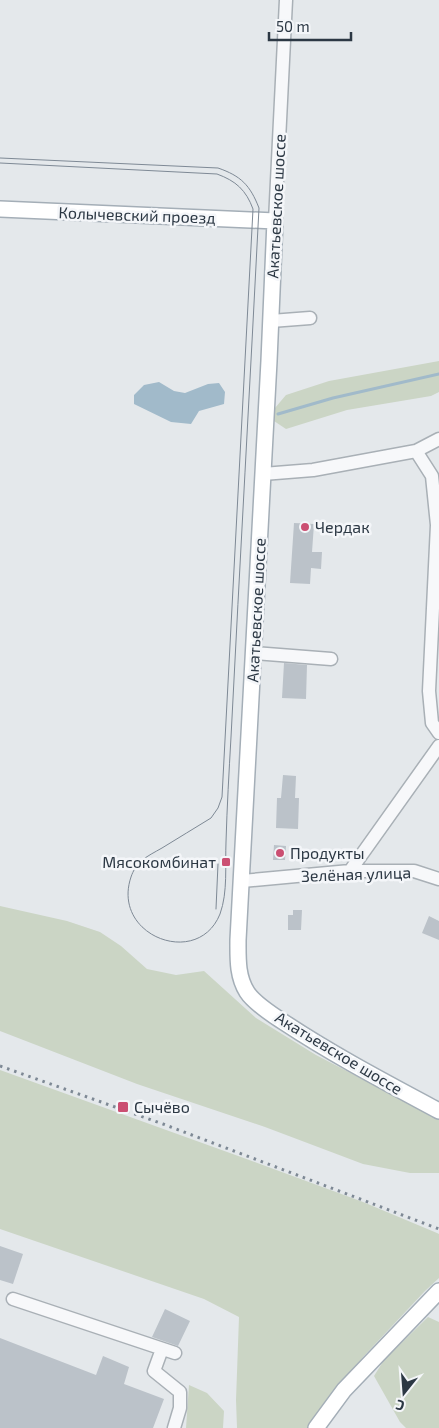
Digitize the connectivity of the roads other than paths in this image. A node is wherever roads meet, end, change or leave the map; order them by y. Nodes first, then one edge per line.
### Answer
1 (286, 0) edge
2 (0, 209) edge
3 (275, 221) junction
4 (310, 318) dead end
5 (271, 321) junction
6 (439, 438) edge
7 (416, 451) junction
8 (262, 474) junction
9 (254, 653) junction
10 (331, 659) dead end
11 (439, 733) edge
12 (439, 746) edge
13 (350, 871) junction
14 (439, 878) edge
15 (242, 881) junction
16 (439, 1111) edge
17 (439, 1290) edge
18 (13, 1299) dead end
19 (162, 1349) junction
20 (175, 1354) dead end
21 (174, 1428) edge
22 (316, 1428) edge

1 - 3 street, Акатьевское шоссе
2 - 3 main road, Колычевский проезд
3 - 5 main road, Акатьевское шоссе
4 - 5 street
5 - 8 main road, Акатьевское шоссе
6 - 7 street
7 - 8 street
7 - 11 street
8 - 9 main road, Акатьевское шоссе
9 - 10 street
9 - 15 main road, Акатьевское шоссе
12 - 13 street
13 - 14 street, Зелёная улица
13 - 15 street, Зелёная улица
15 - 16 main road, Акатьевское шоссе
17 - 22 main road
18 - 19 street
19 - 20 street
19 - 21 street

